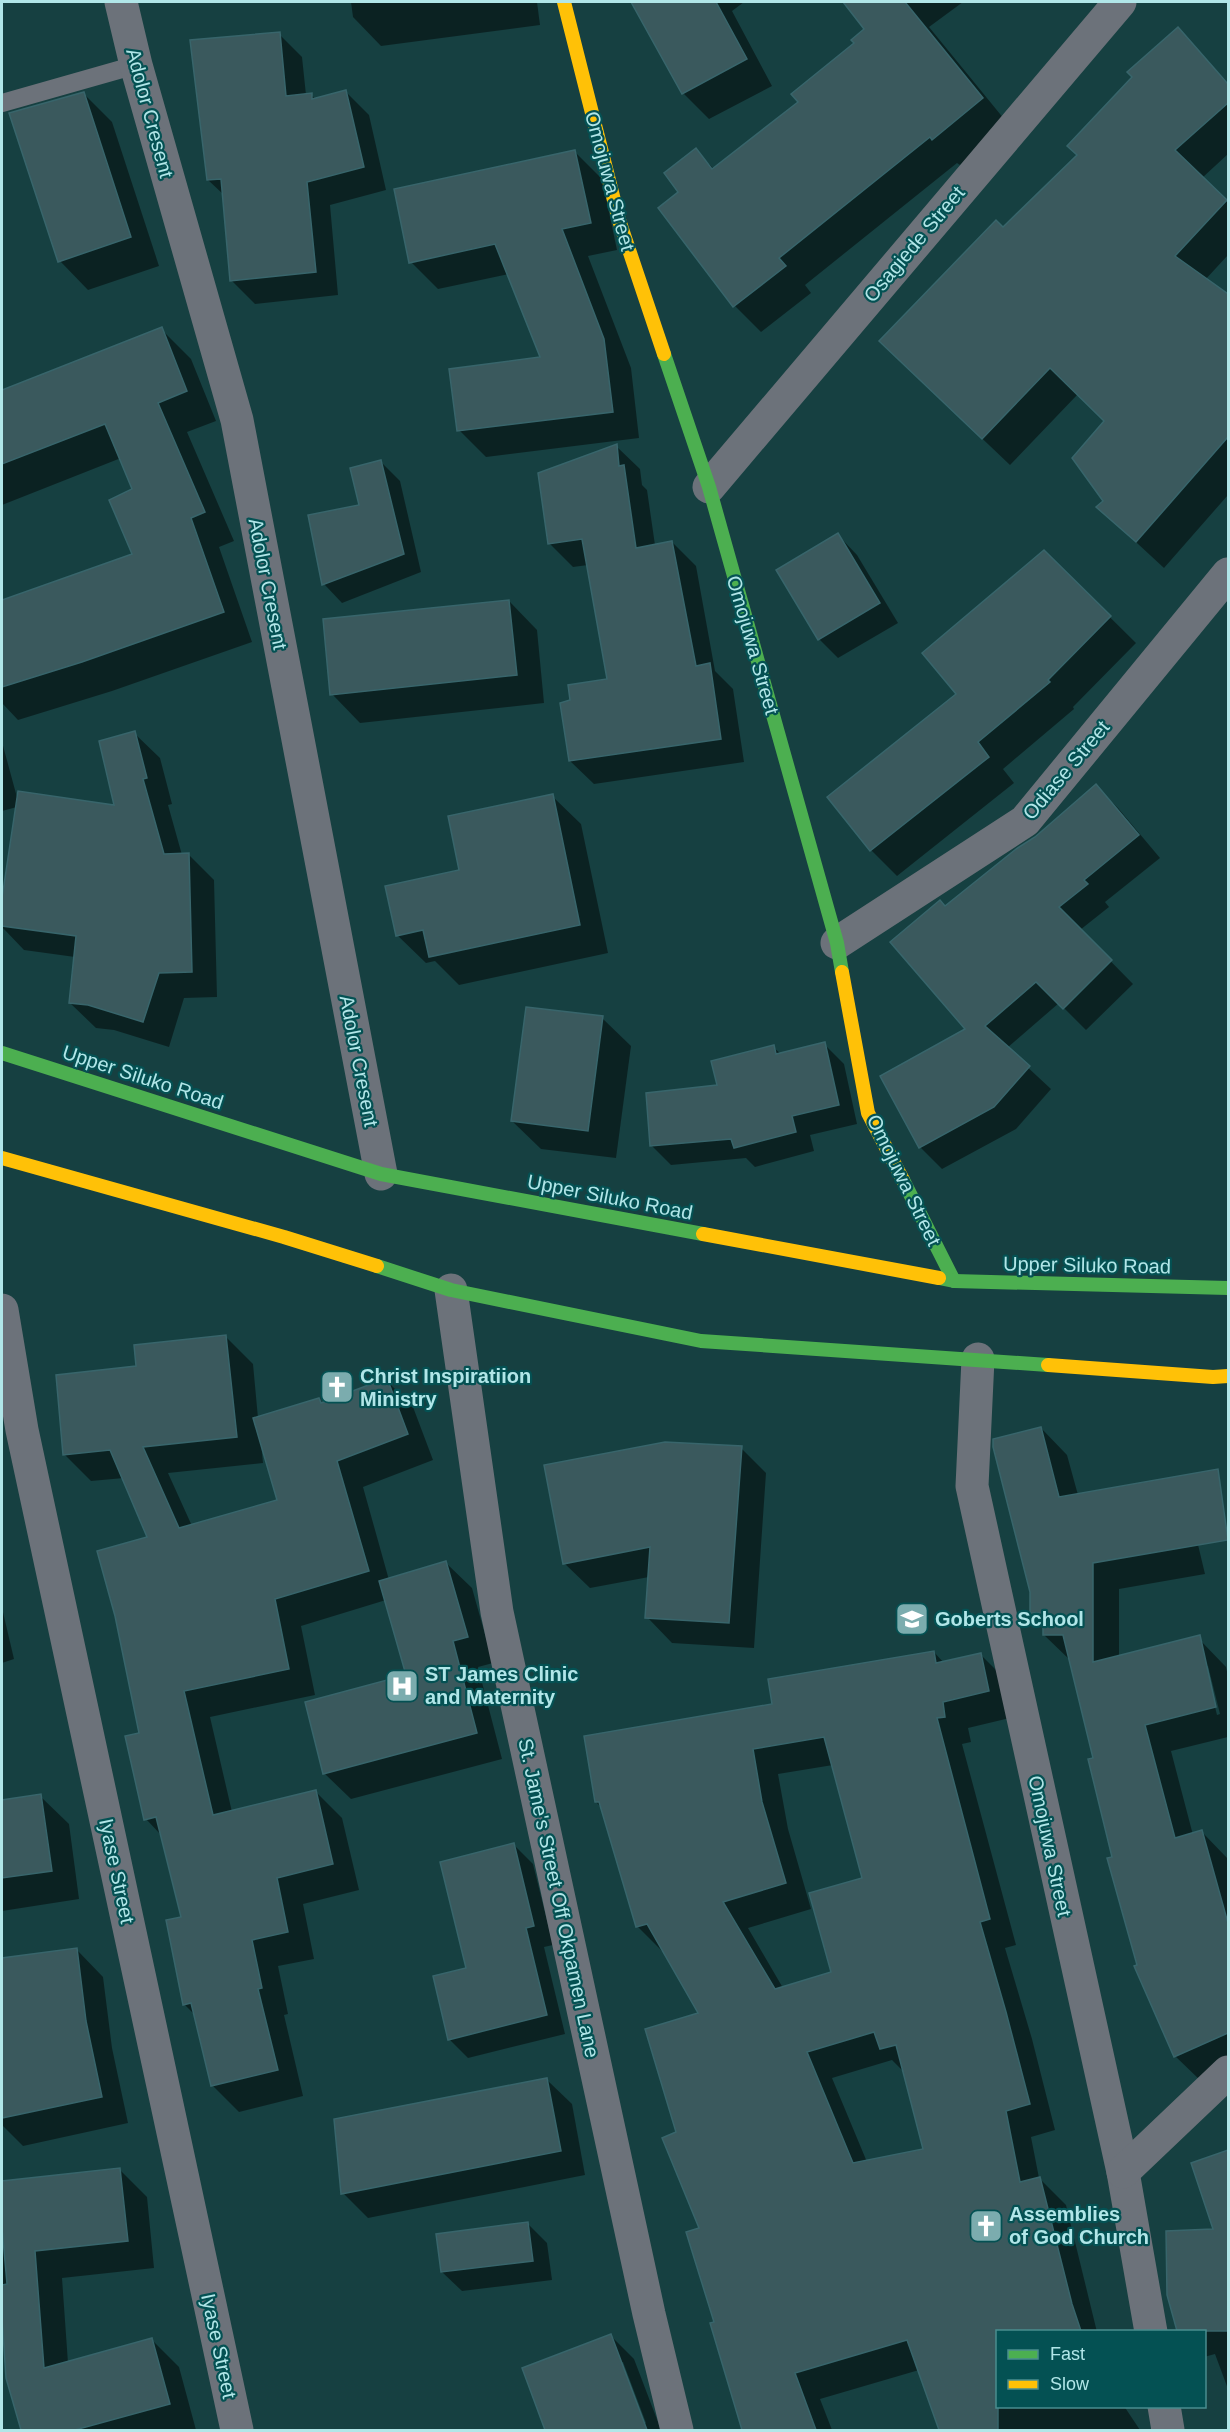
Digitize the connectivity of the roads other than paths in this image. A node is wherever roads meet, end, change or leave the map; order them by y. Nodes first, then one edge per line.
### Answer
1 (121, 2) edge
2 (1120, 2) edge
3 (568, 5) edge
4 (136, 65) junction
5 (2, 103) edge
6 (709, 487) junction
7 (1228, 574) edge
8 (837, 943) junction
9 (2, 1053) edge
10 (2, 1158) edge
11 (381, 1174) junction
12 (954, 1281) junction
13 (1228, 1288) edge
14 (451, 1290) junction
15 (2, 1310) edge
16 (978, 1359) junction
17 (1228, 1376) edge
18 (1228, 2072) edge
19 (1123, 2172) junction
20 (1151, 2330) edge
21 (1164, 2408) edge
22 (237, 2430) edge
23 (677, 2430) edge
24 (1168, 2430) edge

1 - 4 street, Adolor Cresent
2 - 6 street, Osagiede Street
3 - 6 main road, Omojuwa Street
4 - 5 lane
4 - 11 street, Adolor Cresent
6 - 8 main road, Omojuwa Street
7 - 8 street, Odiase Street
8 - 12 main road, Omojuwa Street
9 - 11 main road, Upper Siluko Road
10 - 14 main road
11 - 12 main road, Upper Siluko Road
12 - 13 main road, Upper Siluko Road
14 - 16 main road
14 - 23 street, St. Jame's Street Off Okpamen Lane
15 - 22 street, Iyase Street
16 - 17 main road
16 - 19 street, Omojuwa Street
18 - 19 street
19 - 20 street, Omojuwa Street
21 - 24 street

